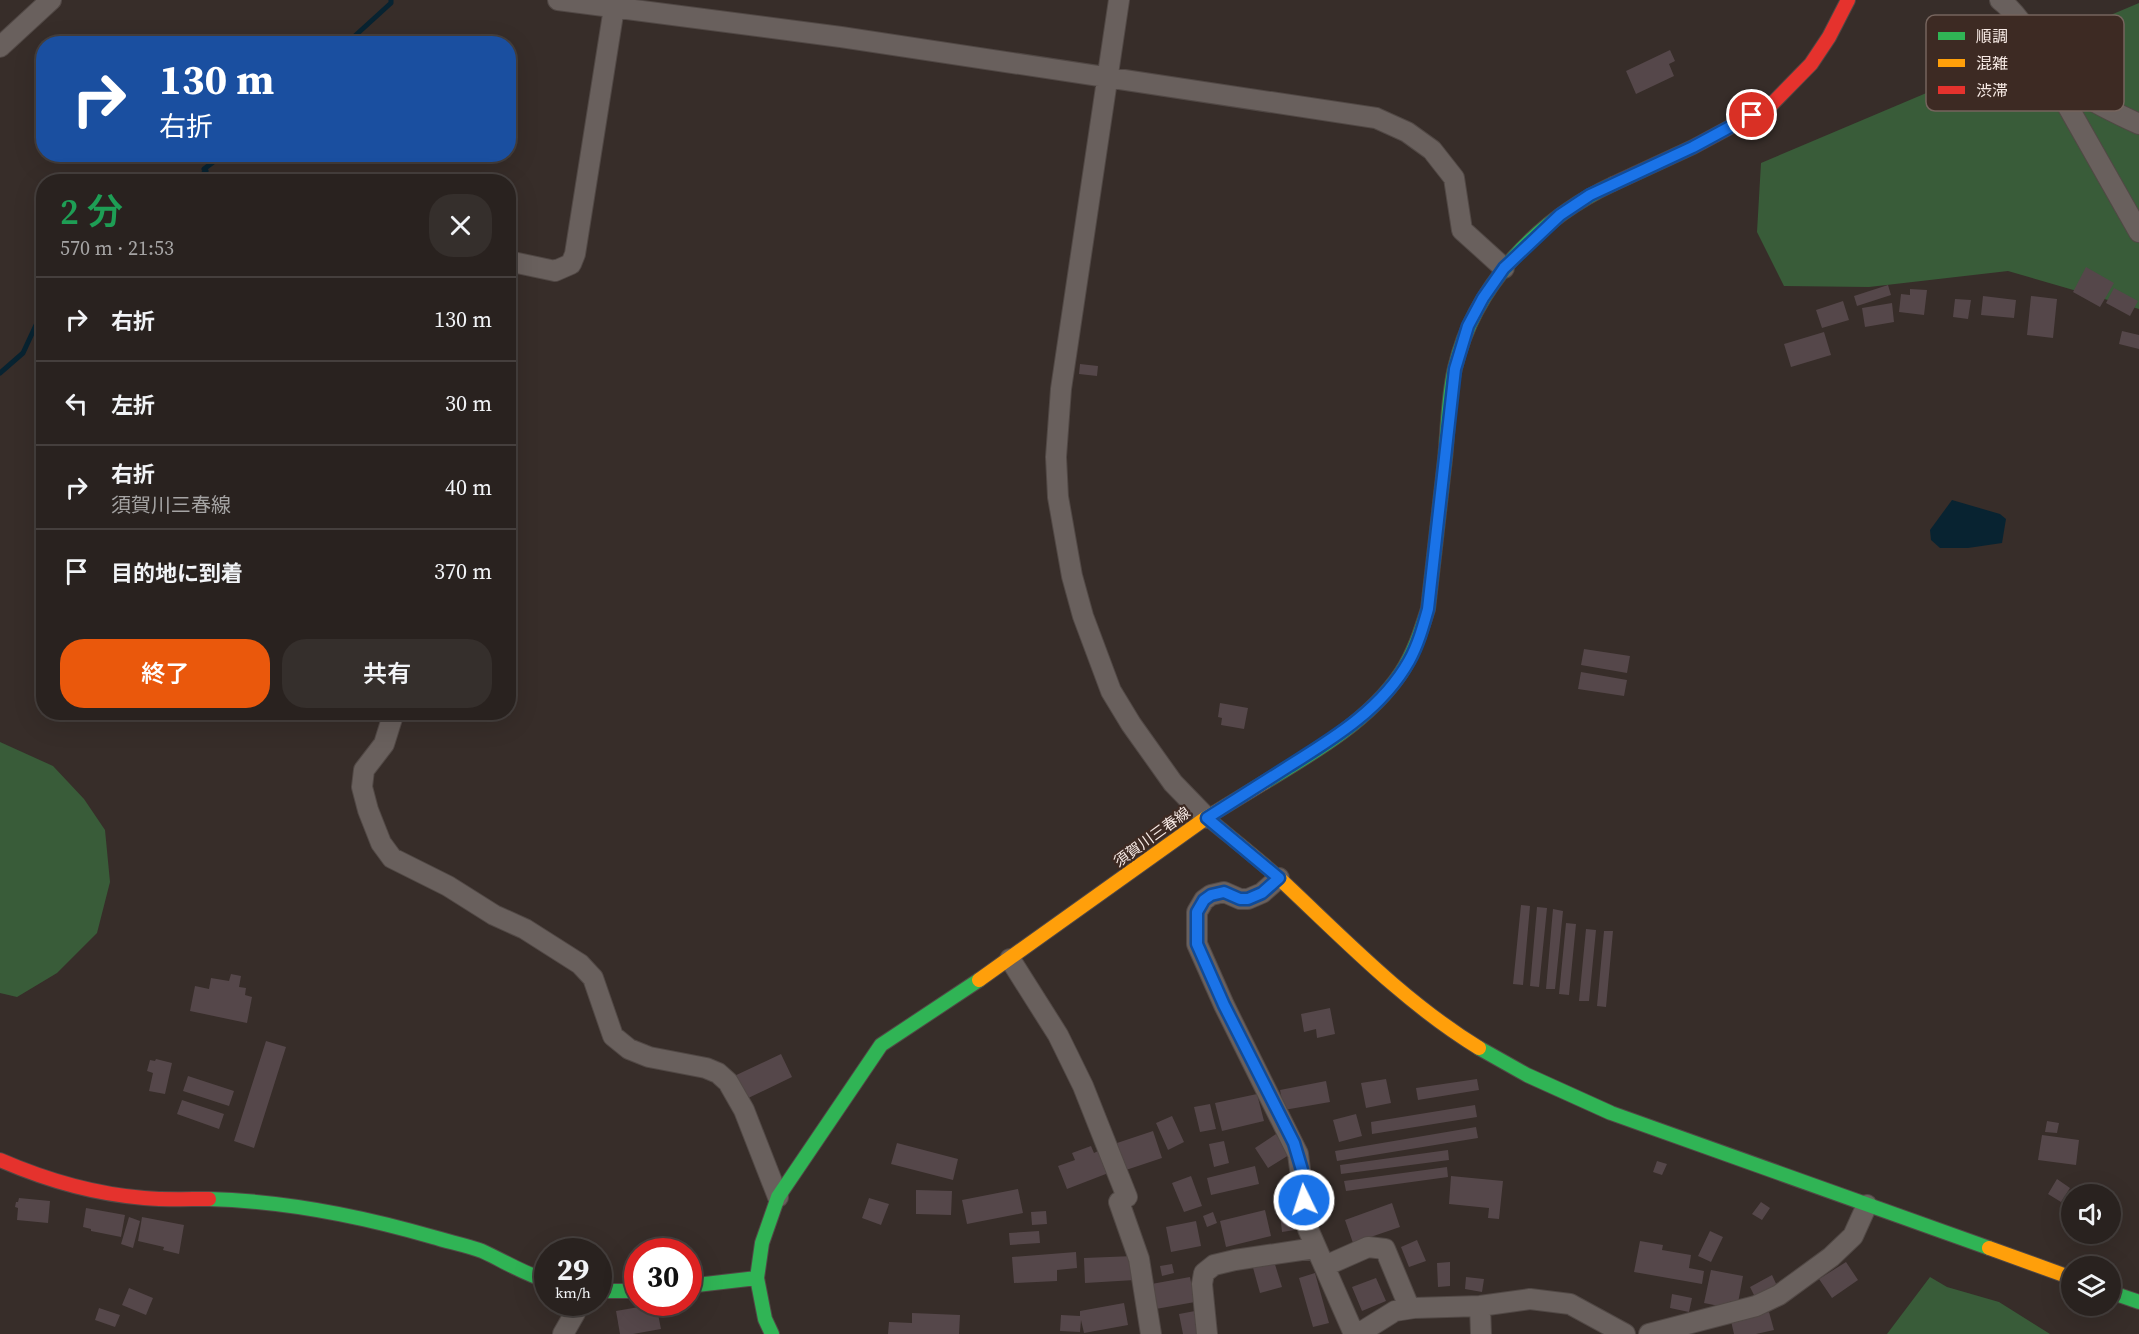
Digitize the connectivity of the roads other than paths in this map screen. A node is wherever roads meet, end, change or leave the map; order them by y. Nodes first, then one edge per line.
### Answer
1 (51, 0) edge
2 (558, 0) edge
3 (1119, 0) edge
4 (1848, 0) edge
5 (2000, 0) edge
6 (614, 8) junction
7 (2014, 15) edge
8 (0, 46) edge
9 (1107, 77) junction
10 (2070, 111) edge
11 (2111, 111) edge
12 (2139, 124) edge
13 (2139, 232) edge
14 (516, 263) edge
15 (1504, 268) junction
16 (392, 720) edge
17 (1207, 818) junction
18 (1279, 878) junction
19 (1010, 959) junction
20 (0, 1160) edge
21 (778, 1197) junction
22 (1867, 1205) junction
23 (1315, 1248) junction
24 (1325, 1266) junction
25 (2061, 1274) edge
26 (534, 1277) edge
27 (757, 1278) junction
28 (702, 1284) edge
29 (2121, 1296) edge
30 (2139, 1302) edge
31 (1480, 1306) junction
32 (1407, 1309) junction
33 (572, 1316) edge
34 (563, 1334) edge
35 (772, 1334) edge
36 (1151, 1334) edge
37 (1207, 1334) edge
38 (1356, 1334) edge
39 (1481, 1334) edge
40 (1624, 1334) edge
41 (1649, 1334) edge

1 - 8 street
2 - 6 street
3 - 9 street
4 - 15 main road, 須賀川三春線
5 - 7 street
6 - 9 street
6 - 14 street
9 - 15 street
9 - 17 street
10 - 13 street
11 - 12 street
15 - 17 main road, 須賀川三春線
16 - 21 street
17 - 18 main road
17 - 19 main road, 須賀川三春線
18 - 22 main road
18 - 23 street
19 - 21 main road, 須賀川三春線
19 - 36 street
20 - 26 main road
21 - 27 main road, 須賀川三春線
22 - 25 main road
22 - 41 street
23 - 24 street
23 - 37 street
24 - 32 street
24 - 38 street
27 - 28 main road
27 - 35 main road, 須賀川三春線
29 - 30 main road
31 - 32 street
31 - 39 street
31 - 40 street
32 - 38 street
33 - 34 street

